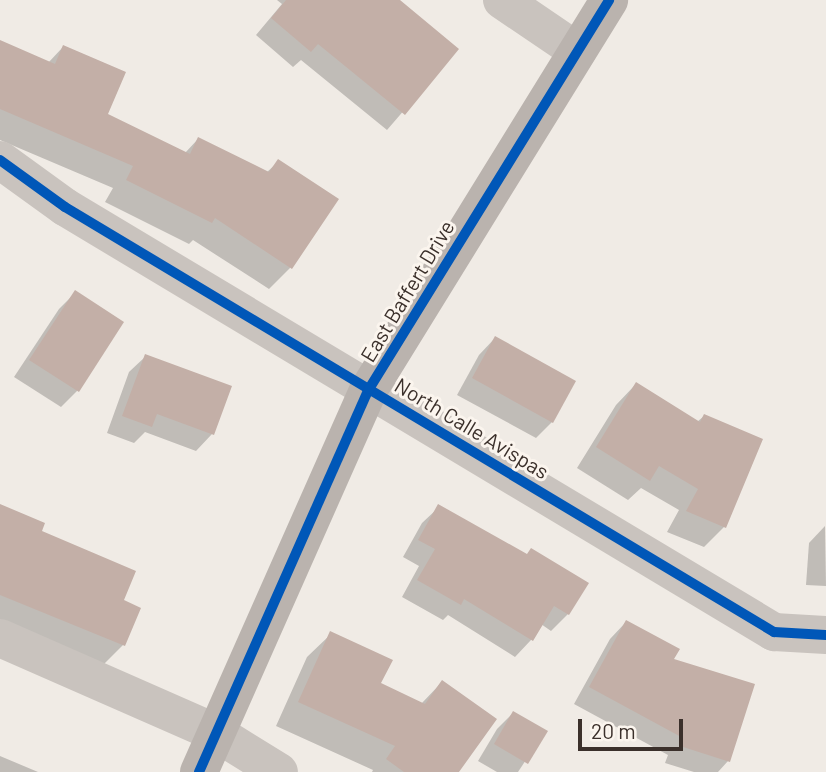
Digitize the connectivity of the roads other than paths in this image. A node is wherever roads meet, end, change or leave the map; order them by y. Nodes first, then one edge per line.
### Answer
1 (502, 0) edge
2 (610, 0) edge
3 (577, 51) junction
4 (0, 160) edge
5 (369, 389) junction
6 (826, 635) edge
7 (0, 638) edge
8 (216, 733) junction
9 (199, 772) edge
10 (279, 772) edge

1 - 3 street
2 - 3 street, East Baffert Drive
3 - 5 street, East Baffert Drive
4 - 5 street, North Calle Avispas
5 - 6 street, North Calle Avispas
5 - 8 street, East Baffert Drive
7 - 8 street
8 - 9 street, East Baffert Drive
8 - 10 street

